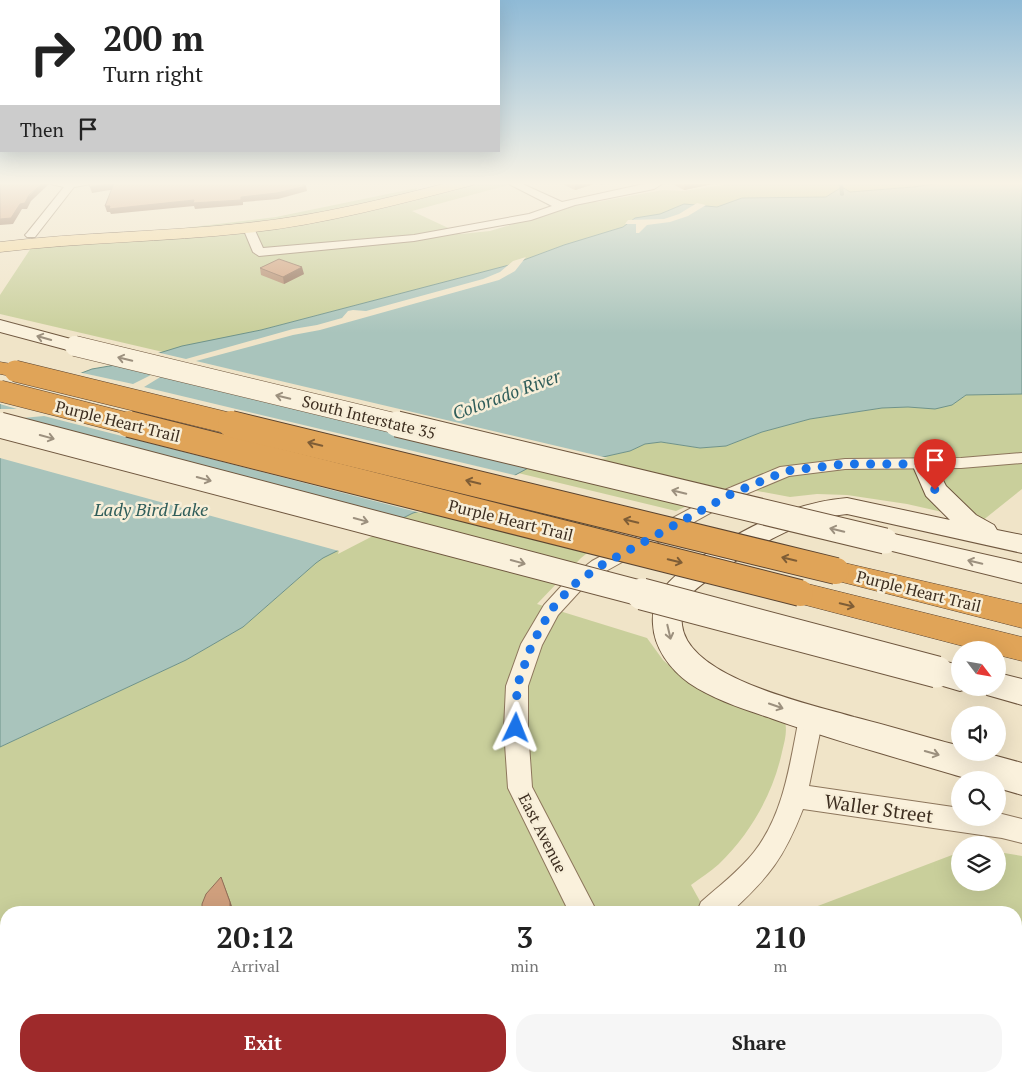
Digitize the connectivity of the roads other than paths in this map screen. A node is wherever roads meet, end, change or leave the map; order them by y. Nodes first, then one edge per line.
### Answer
1 (33, 232) edge
2 (74, 232) edge
3 (184, 232) edge
4 (251, 232) edge
5 (443, 232) edge
6 (31, 235) junction
7 (3, 245) edge
8 (0, 326) edge
9 (5, 377) edge
10 (0, 425) edge
11 (1022, 458) edge
12 (924, 464) junction
13 (935, 490) junction
14 (906, 518) junction
15 (1010, 542) edge
16 (1022, 573) edge
17 (1022, 616) edge
18 (1022, 649) edge
19 (949, 675) edge
20 (1006, 688) edge
21 (1022, 692) edge
22 (811, 718) junction
23 (1022, 779) edge
24 (796, 796) junction
25 (1022, 831) edge
26 (580, 906) edge
27 (717, 906) edge

1 - 6 street
2 - 6 main road
3 - 7 main road
4 - 5 street
6 - 7 main road
16 -> 8 main road, South Interstate 35, bridge
17 -> 9 highway, Purple Heart Trail, bridge
9 -> 18 highway, Purple Heart Trail, bridge
10 -> 19 main road, bridge
11 - 12 street, East Avenue
12 - 13 main road
12 - 26 street, East Avenue
13 - 14 main road
13 - 15 main road
14 - 15 main road
14 -> 22 main road
20 - 21 main road
22 -> 23 main road
22 - 24 street
24 - 25 street, Waller Street
24 - 27 street

